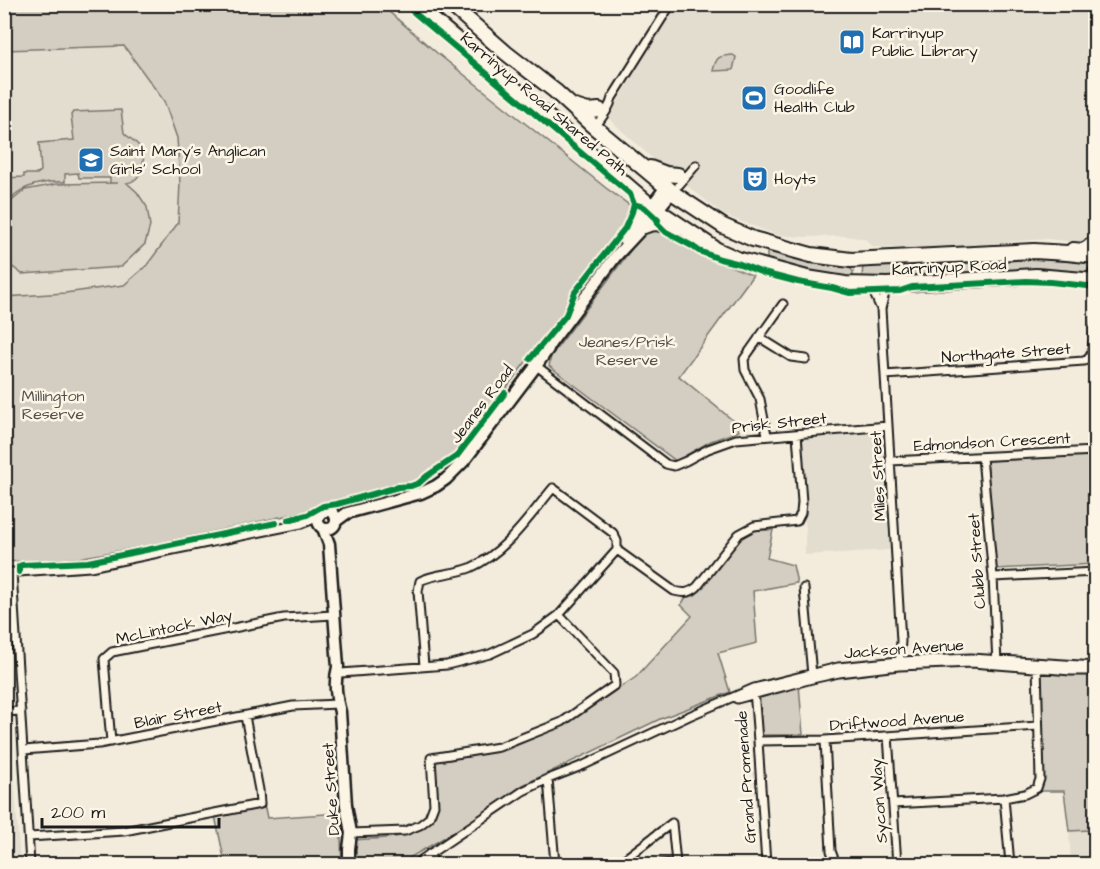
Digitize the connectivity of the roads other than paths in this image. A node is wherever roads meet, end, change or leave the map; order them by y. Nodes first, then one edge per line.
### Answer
1 (414, 4) edge
2 (450, 4) edge
3 (671, 4) edge
4 (508, 82) junction
5 (612, 98) junction
6 (572, 107) junction
7 (599, 110) junction
8 (592, 125) junction
9 (696, 165) dead end
10 (622, 181) junction
11 (674, 185) junction
12 (636, 193) junction
13 (654, 209) junction
14 (644, 226) junction
15 (626, 239) junction
16 (1095, 242) edge
17 (782, 247) junction
18 (717, 250) junction
19 (1018, 252) junction
20 (952, 255) junction
21 (616, 256) junction
22 (1095, 256) edge
23 (859, 260) junction
24 (773, 269) junction
25 (1036, 276) junction
26 (1094, 276) edge
27 (998, 278) junction
28 (845, 284) junction
29 (870, 285) junction
30 (887, 285) junction
31 (783, 304) dead end
32 (881, 309) junction
33 (1095, 320) edge
34 (759, 337) junction
35 (806, 359) dead end
36 (534, 364) junction
37 (885, 375) junction
38 (888, 426) junction
39 (797, 434) junction
40 (766, 435) junction
41 (1095, 451) edge
42 (982, 457) junction
43 (890, 460) junction
44 (327, 522) junction
45 (617, 550) junction
46 (1095, 572) edge
47 (8, 573) edge
48 (993, 577) junction
49 (804, 588) dead end
50 (333, 615) junction
51 (559, 615) junction
52 (997, 662) junction
53 (903, 664) junction
54 (1037, 665) junction
55 (424, 666) junction
56 (1095, 666) edge
57 (339, 670) junction
58 (1095, 671) edge
59 (812, 676) junction
60 (754, 692) junction
61 (339, 708) junction
62 (21, 711) junction
63 (4, 712) edge
64 (245, 716) junction
65 (1038, 726) junction
66 (888, 736) junction
67 (825, 740) junction
68 (758, 741) junction
69 (111, 742) junction
70 (24, 750) junction
71 (548, 779) junction
72 (1004, 798) junction
73 (893, 804) junction
74 (351, 833) junction
75 (29, 837) junction
76 (429, 854) junction
77 (30, 864) edge
78 (350, 864) edge
79 (415, 864) edge
80 (435, 864) edge
81 (555, 864) edge
82 (618, 864) edge
83 (661, 864) edge
84 (766, 864) edge
85 (836, 864) edge
86 (897, 864) edge
87 (1010, 864) edge

1 - 4 highway, Karrinyup Road
2 - 6 highway
3 - 5 street
4 - 8 highway
4 - 10 highway, Karrinyup Road
5 - 7 street
5 - 8 street
6 - 7 highway
6 - 8 highway
7 - 8 street
8 - 10 highway
8 - 11 highway, Karrinyup Road
9 - 11 street
10 - 12 highway, Karrinyup Road
11 - 13 main road, Jeanes Road
11 - 17 highway, Karrinyup Road
12 - 13 highway, Karrinyup Road
12 - 15 highway
13 - 14 main road, Jeanes Road
13 - 15 main road, Jeanes Road
13 - 18 highway, Karrinyup Road
14 - 18 highway
14 - 21 main road, Jeanes Road
15 - 21 main road, Jeanes Road
16 - 19 highway
17 - 23 highway, Karrinyup Road
17 - 24 highway
18 - 24 highway, Karrinyup Road
19 - 20 highway, Karrinyup Road
19 - 22 highway, Karrinyup Road
19 - 25 highway
20 - 23 highway, Karrinyup Road
20 - 27 highway
21 - 36 main road, Jeanes Road
23 - 28 highway
24 - 28 highway, Karrinyup Road
25 - 26 highway, Karrinyup Road
25 - 27 highway, Karrinyup Road
27 - 30 highway, Karrinyup Road
28 - 29 highway, Karrinyup Road
29 - 30 highway, Karrinyup Road
29 - 32 street, Miles Street
30 - 32 street, Miles Street
31 - 34 street
32 - 37 street, Miles Street
33 - 37 street, Northgate Street
34 - 35 street
34 - 40 street
36 - 40 street, Prisk Street
36 - 44 main road, Jeanes Road
37 - 38 street, Miles Street
38 - 39 street, Prisk Street
38 - 43 street, Miles Street
39 - 40 street, Prisk Street
39 - 45 street
41 - 42 street, Edmondson Crescent
42 - 43 street, Edmondson Crescent
42 - 48 street, Clubb Street
43 - 53 street, Miles Street
44 - 47 street, Jeanes Road
44 - 50 main road, Duke Street
45 - 51 street
45 - 55 street
46 - 48 street
47 - 62 street
48 - 52 street, Clubb Street
49 - 59 street
50 - 57 main road, Duke Street
50 - 69 street, McLintock Way
51 - 55 street
51 - 74 street
52 - 53 street, Jackson Avenue
52 - 54 street, Jackson Avenue
53 - 59 street, Jackson Avenue
54 - 56 street, Jackson Avenue
54 - 58 street, Jackson Avenue
54 - 65 street
55 - 57 street
57 - 61 main road, Duke Street
59 - 60 street, Jackson Avenue
60 - 68 street, Grand Promenade
60 - 71 street, Jackson Avenue
61 - 64 street, Blair Street
61 - 74 main road, Duke Street
62 - 63 street
62 - 70 street
64 - 69 street, Blair Street
64 - 75 street
65 - 66 street, Driftwood Avenue
65 - 72 street
66 - 67 street, Driftwood Avenue
66 - 73 street, Sycon Way
67 - 68 street, Driftwood Avenue
67 - 85 street
68 - 84 street, Grand Promenade
69 - 70 street, Blair Street
70 - 75 street
71 - 76 street, Jackson Avenue
71 - 81 street
72 - 73 street
72 - 87 street
73 - 86 street, Sycon Way
74 - 78 main road, Duke Street
75 - 77 street
76 - 79 street, Jackson Avenue
76 - 80 street
82 - 83 street

